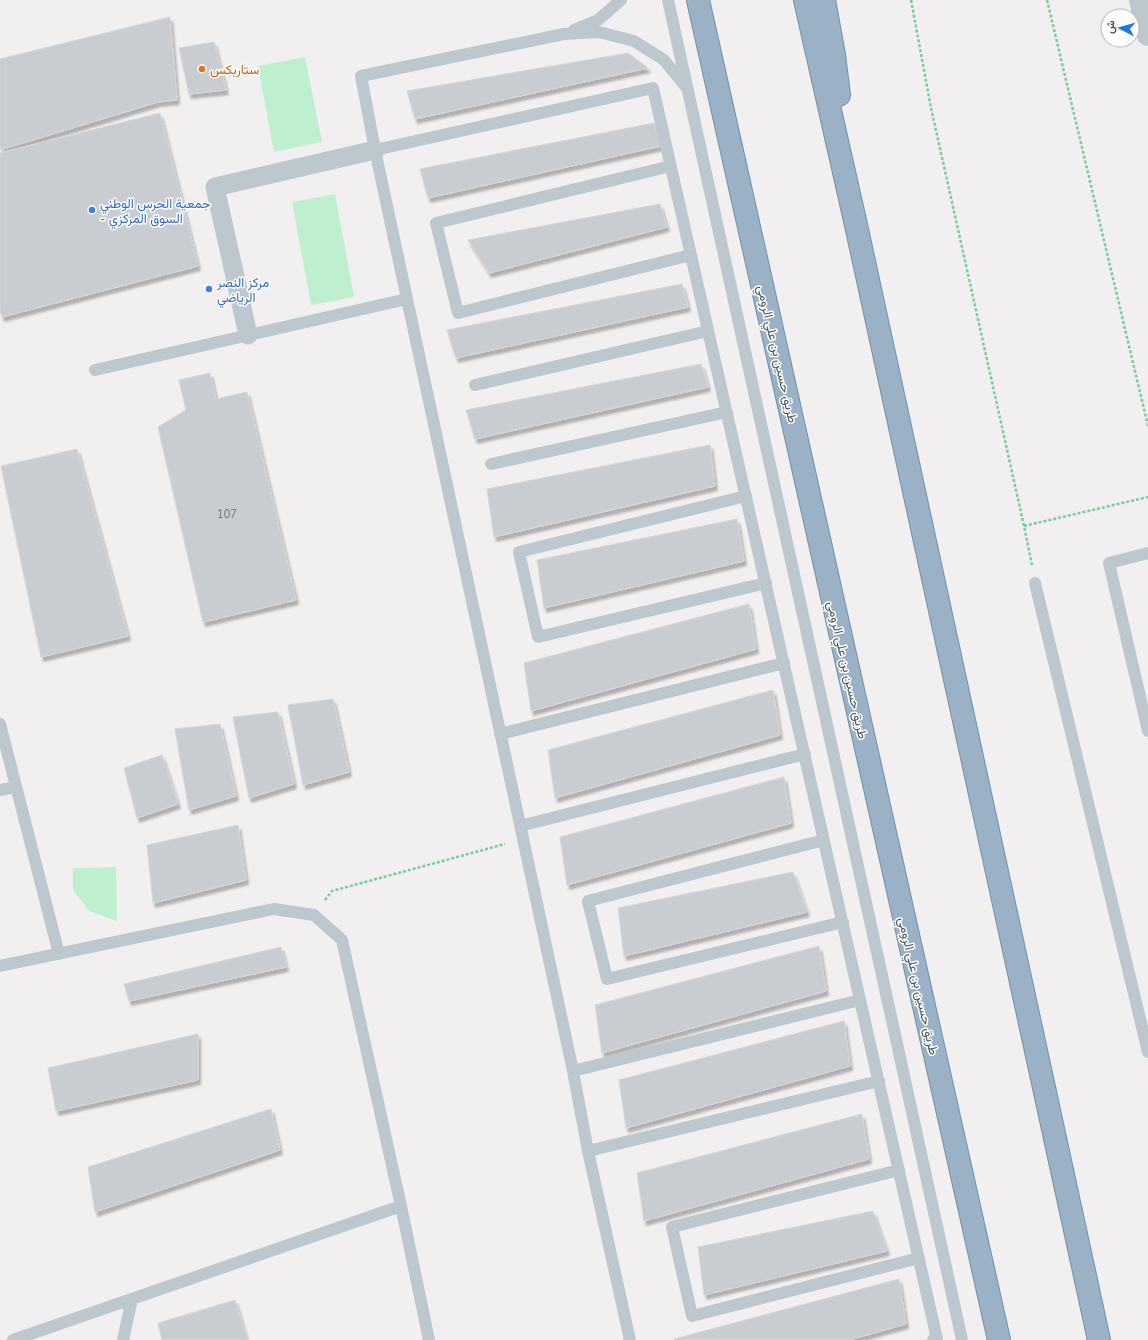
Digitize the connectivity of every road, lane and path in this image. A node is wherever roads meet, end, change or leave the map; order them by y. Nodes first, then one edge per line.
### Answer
1 (621, 0) edge
2 (668, 0) edge
3 (698, 0) edge
4 (805, 0) edge
5 (824, 0) edge
6 (911, 0) edge
7 (1046, 0) edge
8 (1140, 0) edge
9 (564, 34) junction
10 (1148, 35) edge
11 (686, 87) junction
12 (375, 150) junction
13 (671, 166) junction
14 (856, 225) junction
15 (691, 255) junction
16 (407, 299) junction
17 (708, 331) junction
18 (248, 335) junction
19 (95, 370) dead end
20 (475, 385) dead end
21 (727, 412) junction
22 (1148, 426) edge
23 (491, 464) dead end
24 (746, 496) junction
25 (1148, 497) edge
26 (1024, 526) junction
27 (1148, 553) edge
28 (766, 583) junction
29 (1035, 583) joint
30 (784, 663) junction
31 (0, 724) edge
32 (1148, 730) edge
33 (500, 734) junction
34 (805, 754) junction
35 (16, 787) junction
36 (0, 790) edge
37 (520, 826) junction
38 (523, 839) junction
39 (824, 840) junction
40 (314, 915) junction
41 (843, 922) junction
42 (59, 954) junction
43 (0, 966) edge
44 (860, 1000) junction
45 (1148, 1052) edge
46 (573, 1071) junction
47 (879, 1081) junction
48 (588, 1151) junction
49 (899, 1170) junction
50 (401, 1206) junction
51 (919, 1258) junction
52 (132, 1299) junction
53 (19, 1339) edge
54 (123, 1340) edge
55 (429, 1340) edge
56 (630, 1340) edge
57 (933, 1340) edge
58 (962, 1340) edge
59 (999, 1340) edge
60 (1099, 1340) edge

1 - 9 lane
2 - 11 lane
3 - 59 highway, طريق حسين بن علي الرومي
4 - 14 highway
5 - 14 highway
6 - 26 path
7 - 22 path
8 - 10 street
9 - 11 lane
9 - 12 lane
11 - 58 lane
12 - 13 lane
12 - 16 lane
12 - 18 street
13 - 15 lane
13 - 15 lane
14 - 60 highway
15 - 17 lane
16 - 18 lane
16 - 33 lane
17 - 20 lane
17 - 21 lane
18 - 19 lane
21 - 23 lane
21 - 24 lane
24 - 28 lane
24 - 28 lane
25 - 26 path
26 - 29 path
27 - 32 lane
28 - 30 lane
29 - 45 lane
30 - 33 lane
30 - 34 lane
31 - 35 lane
33 - 37 lane
34 - 37 lane
34 - 39 lane
35 - 36 lane
35 - 42 lane
37 - 38 lane
38 - 40 path
38 - 46 lane
39 - 41 lane
39 - 41 lane
40 - 42 lane
40 - 50 lane
41 - 44 lane
42 - 43 lane
44 - 46 lane
44 - 47 lane
46 - 48 lane
47 - 48 lane
47 - 49 lane
48 - 56 lane
49 - 51 lane
49 - 51 lane
50 - 52 lane
50 - 55 lane
51 - 57 lane
52 - 53 lane
52 - 54 lane

